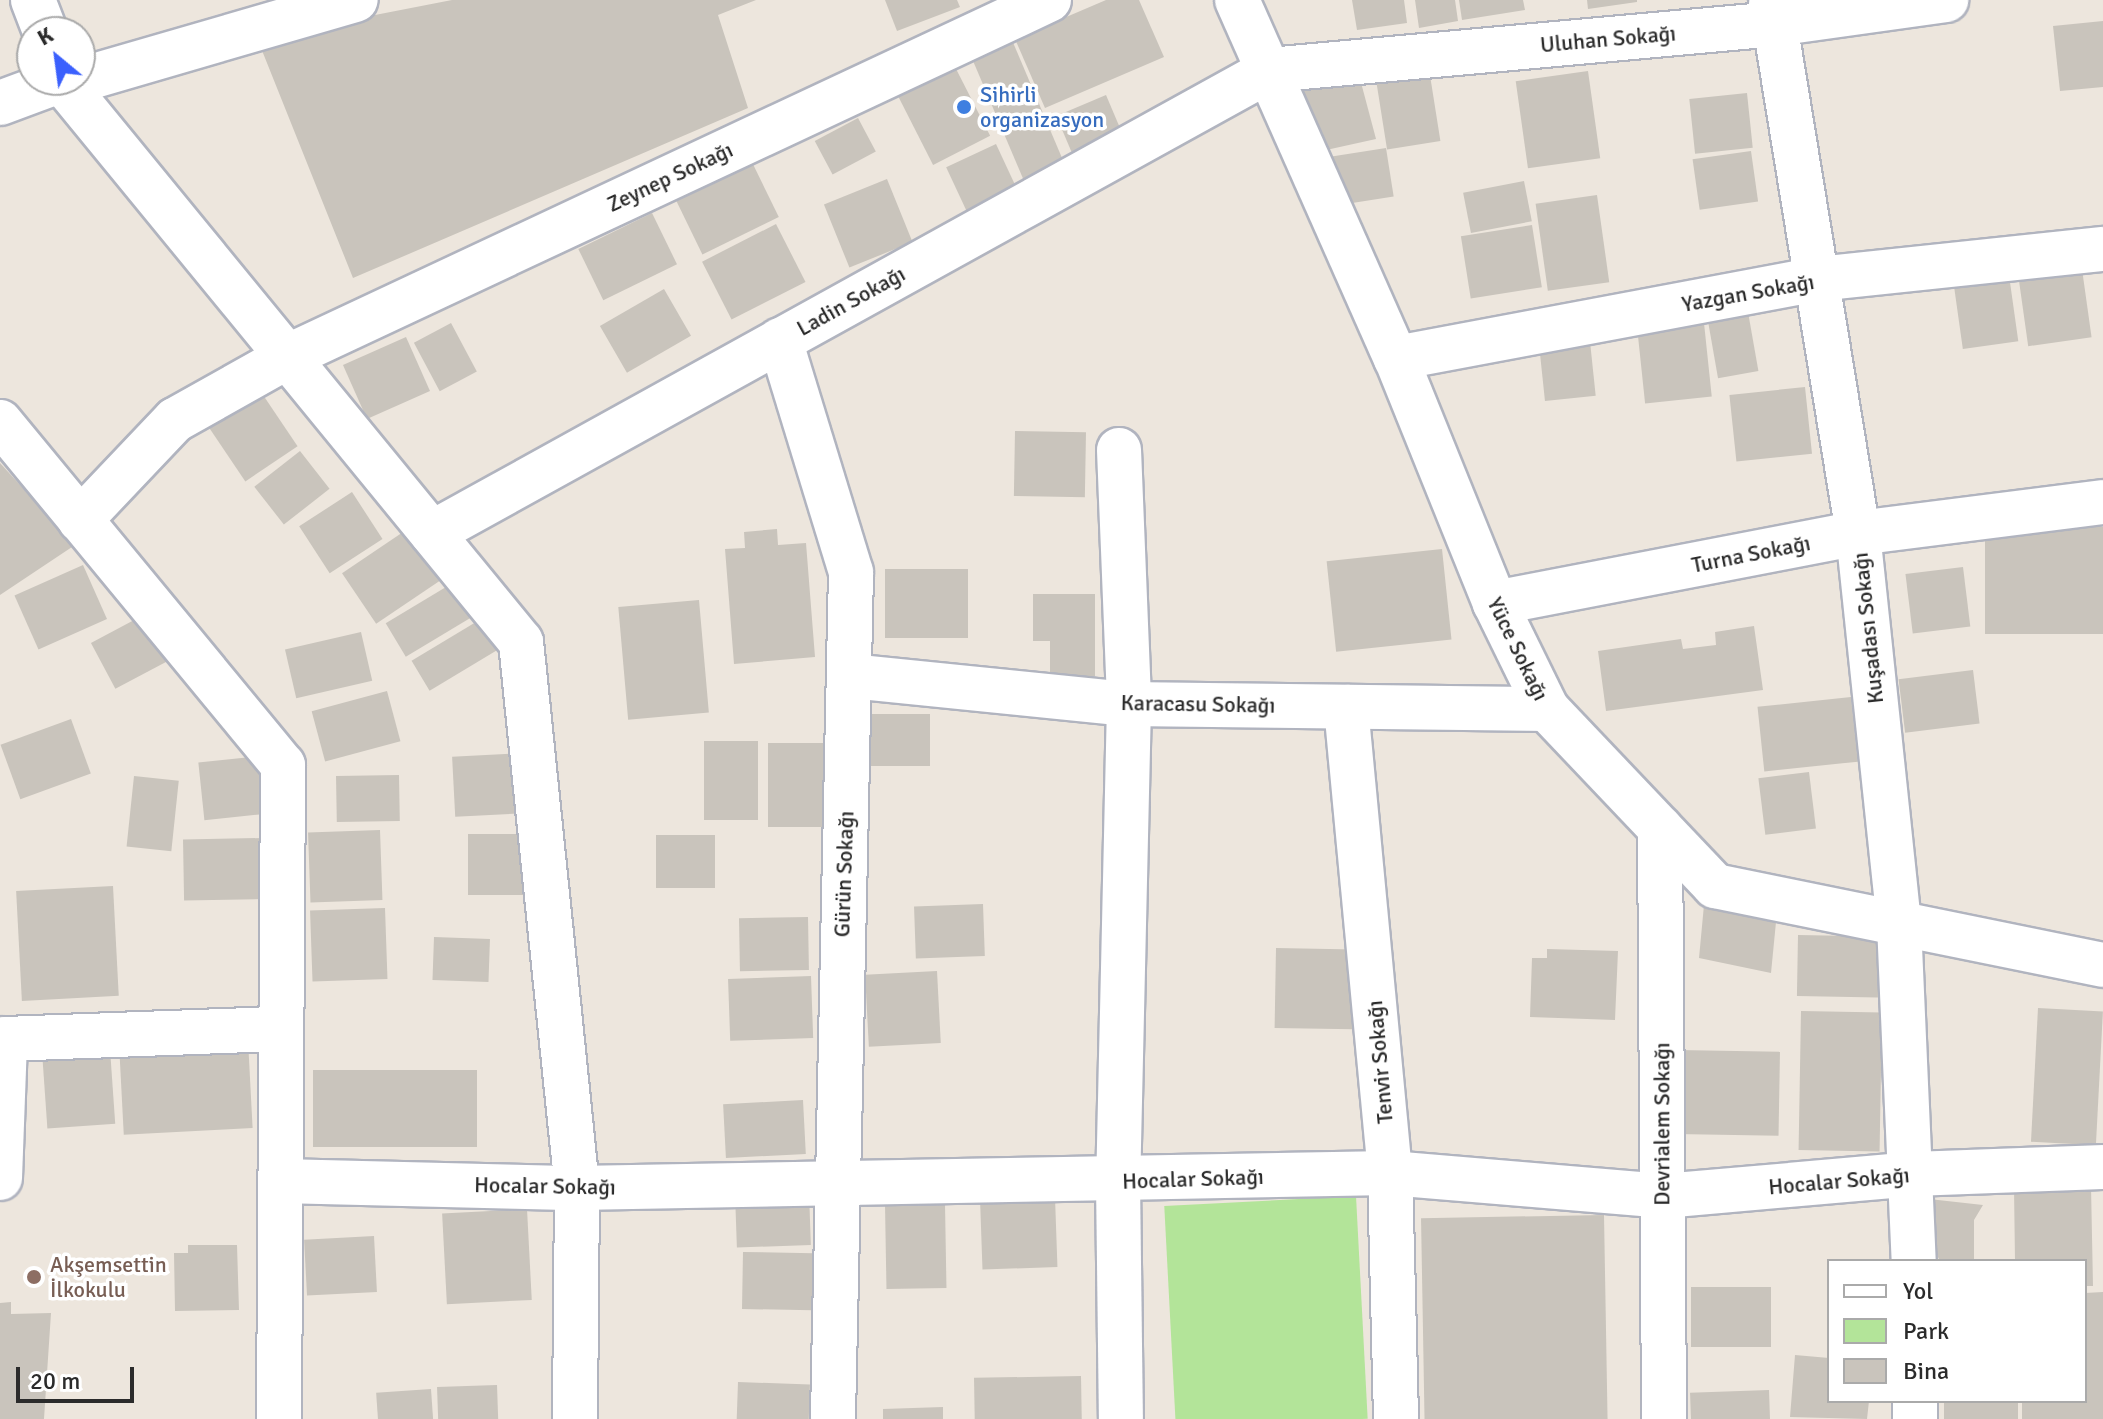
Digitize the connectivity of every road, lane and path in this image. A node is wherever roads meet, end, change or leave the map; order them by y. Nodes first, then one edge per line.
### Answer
1 (356, 0) edge
2 (1049, 0) edge
3 (1237, 0) edge
4 (1946, 0) edge
5 (1773, 12) edge
6 (1270, 70) junction
7 (96, 74) edge
8 (23, 96) edge
9 (84, 96) edge
10 (0, 103) edge
11 (2103, 249) edge
12 (1817, 279) junction
13 (780, 340) junction
14 (291, 355) junction
15 (1396, 358) junction
16 (0, 422) edge
17 (1119, 450) dead end
18 (2103, 502) edge
19 (80, 520) junction
20 (432, 533) junction
21 (1858, 533) junction
22 (1495, 603) junction
23 (851, 676) junction
24 (1129, 704) junction
25 (1346, 707) junction
26 (1547, 709) junction
27 (1660, 828) junction
28 (1899, 924) junction
29 (2103, 965) edge
30 (281, 1029) junction
31 (2103, 1167) edge
32 (1390, 1173) junction
33 (1914, 1174) junction
34 (0, 1178) edge
35 (280, 1181) junction
36 (834, 1181) junction
37 (1118, 1181) junction
38 (577, 1188) junction
39 (1663, 1196) junction
40 (1914, 1259) edge
41 (279, 1419) edge
42 (575, 1419) edge
43 (833, 1419) edge
44 (1121, 1419) edge
45 (1396, 1419) edge
46 (1664, 1419) edge

1 - 7 street
2 - 14 street, Zeynep Sokağı
3 - 6 street, Yüce Sokağı
4 - 5 street, Uluhan Sokağı
5 - 6 street, Uluhan Sokağı
5 - 12 street, Kuşadası Sokağı
6 - 13 street, Ladin Sokağı
6 - 15 street, Yüce Sokağı
8 - 10 street
9 - 14 street
11 - 12 street, Yazgan Sokağı
12 - 15 street, Yazgan Sokağı
12 - 21 street, Kuşadası Sokağı
13 - 20 street, Ladin Sokağı
13 - 23 street, Gürün Sokağı
14 - 19 street, Zeynep Sokağı
14 - 20 street
15 - 22 street, Yüce Sokağı
16 - 19 street
17 - 24 street
18 - 21 street, Turna Sokağı
19 - 30 street
20 - 38 street
21 - 22 street, Turna Sokağı
21 - 28 street, Kuşadası Sokağı
22 - 26 street, Yüce Sokağı
23 - 24 street, Karacasu Sokağı
23 - 36 street, Gürün Sokağı
24 - 25 street, Karacasu Sokağı
24 - 37 street
25 - 26 street, Karacasu Sokağı
25 - 32 street, Tenvir Sokağı
26 - 27 street, Yüce Sokağı
27 - 28 street, Yüce Sokağı
27 - 39 street, Devrialem Sokağı
28 - 29 street, Yüce Sokağı
28 - 33 street, Kuşadası Sokağı
30 - 34 street
30 - 35 street
31 - 33 street, Hocalar Sokağı
32 - 37 street, Hocalar Sokağı
32 - 39 street, Hocalar Sokağı
32 - 45 street, Tenvir Sokağı
33 - 39 street, Hocalar Sokağı
33 - 40 street, Kuşadası Sokağı
35 - 38 street, Hocalar Sokağı
35 - 41 street
36 - 37 street, Hocalar Sokağı
36 - 38 street, Hocalar Sokağı
36 - 43 street, Gürün Sokağı
37 - 44 street
38 - 42 street
39 - 46 street, Devrialem Sokağı

